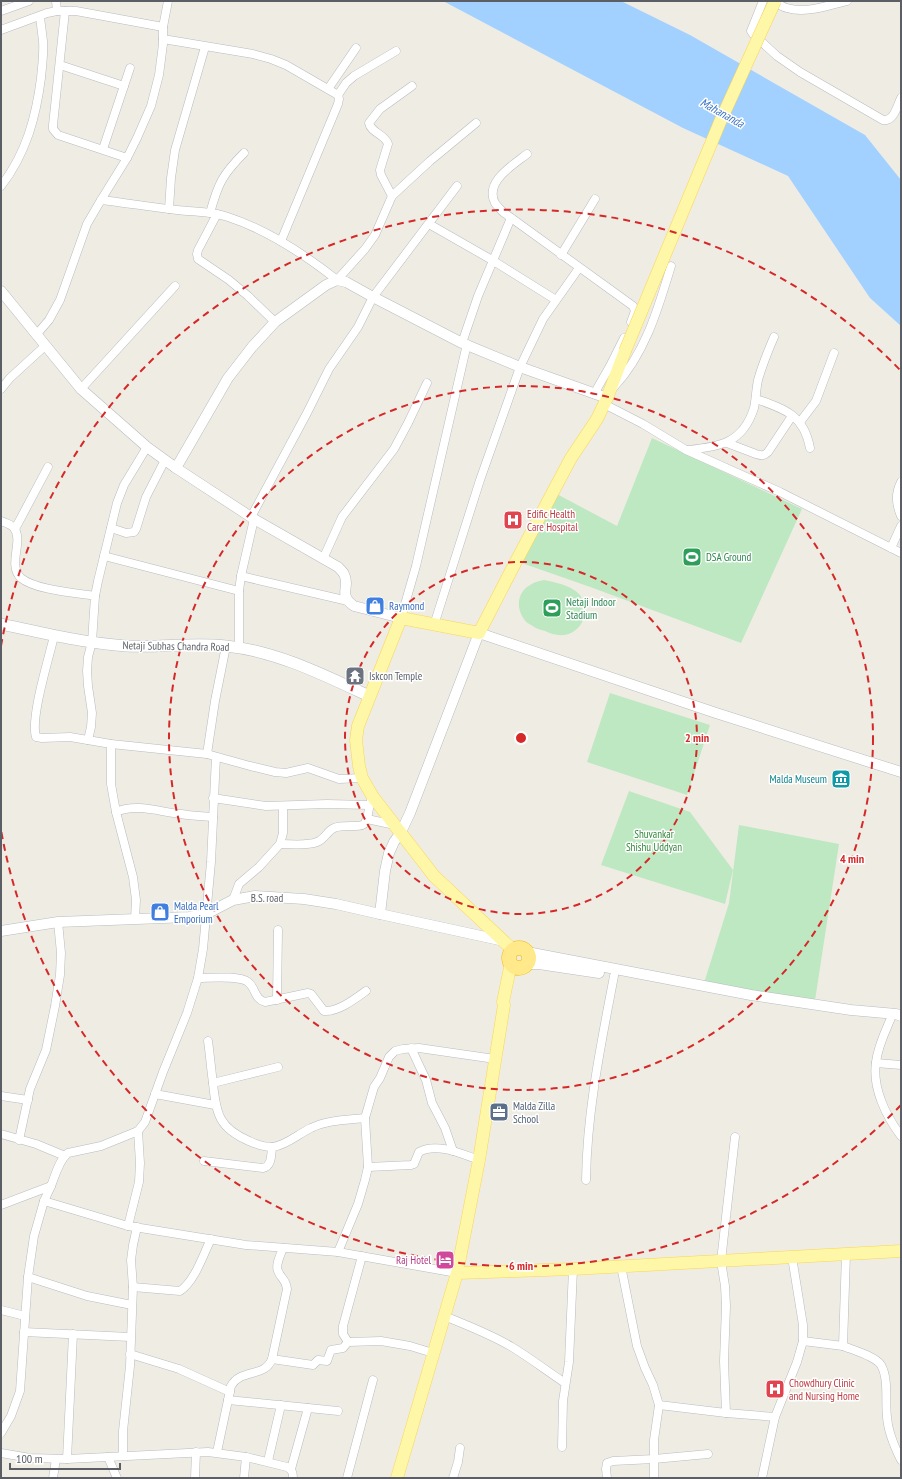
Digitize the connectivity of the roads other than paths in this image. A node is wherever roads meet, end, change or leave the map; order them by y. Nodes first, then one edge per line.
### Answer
1 (30, 1) edge
2 (56, 1) edge
3 (168, 1) edge
4 (763, 1) edge
5 (774, 1) edge
6 (847, 1) edge
7 (1, 11) edge
8 (61, 11) junction
9 (40, 17) junction
10 (163, 27) junction
11 (1, 30) edge
12 (163, 40) junction
13 (205, 47) junction
14 (356, 48) dead end
15 (396, 51) dead end
16 (60, 65) junction
17 (130, 68) dead end
18 (124, 86) junction
19 (412, 86) dead end
20 (328, 89) junction
21 (338, 95) junction
22 (901, 98) edge
23 (476, 123) dead end
24 (103, 149) junction
25 (244, 153) dead end
26 (527, 154) dead end
27 (127, 158) junction
28 (1, 186) edge
29 (457, 186) dead end
30 (392, 196) junction
31 (595, 199) dead end
32 (101, 200) junction
33 (169, 209) junction
34 (214, 214) junction
35 (511, 218) junction
36 (429, 224) junction
37 (281, 241) junction
38 (561, 255) junction
39 (492, 260) junction
40 (670, 266) dead end
41 (579, 268) junction
42 (337, 280) junction
43 (175, 286) dead end
44 (1, 291) edge
45 (373, 297) junction
46 (556, 300) junction
47 (274, 322) junction
48 (36, 335) junction
49 (774, 337) dead end
50 (464, 344) junction
51 (45, 346) junction
52 (834, 353) dead end
53 (520, 367) junction
54 (427, 383) dead end
55 (1, 389) edge
56 (81, 390) junction
57 (594, 394) junction
58 (607, 398) junction
59 (756, 399) junction
60 (792, 416) junction
61 (800, 422) junction
62 (727, 443) junction
63 (147, 447) junction
64 (810, 448) dead end
65 (686, 450) junction
66 (165, 460) junction
67 (48, 467) dead end
68 (176, 468) junction
69 (901, 482) edge
70 (901, 516) edge
71 (252, 518) junction
72 (1, 521) edge
73 (901, 526) edge
74 (111, 528) junction
75 (15, 529) junction
76 (891, 548) junction
77 (901, 553) edge
78 (104, 556) junction
79 (323, 559) junction
80 (241, 576) junction
81 (239, 591) junction
82 (95, 596) junction
83 (348, 601) junction
84 (401, 618) junction
85 (1, 624) edge
86 (434, 625) junction
87 (479, 633) junction
88 (54, 636) junction
89 (92, 642) junction
90 (226, 646) junction
91 (239, 648) junction
92 (369, 696) junction
93 (88, 740) junction
94 (111, 744) junction
95 (207, 754) junction
96 (216, 757) junction
97 (901, 772) edge
98 (362, 778) junction
99 (213, 798) junction
100 (371, 801) junction
101 (283, 806) junction
102 (116, 812) junction
103 (213, 817) junction
104 (366, 819) junction
105 (398, 829) junction
106 (280, 844) junction
107 (233, 900) junction
108 (206, 914) junction
109 (380, 914) junction
110 (135, 919) junction
111 (58, 922) junction
112 (278, 930) dead end
113 (1, 931) edge
114 (516, 953) junction
115 (614, 976) junction
116 (198, 978) junction
117 (366, 991) dead end
118 (277, 1000) junction
119 (901, 1016) edge
120 (891, 1018) junction
121 (208, 1041) dead end
122 (411, 1048) junction
123 (495, 1058) junction
124 (876, 1063) junction
125 (901, 1065) edge
126 (278, 1067) dead end
127 (213, 1083) junction
128 (155, 1094) junction
129 (1, 1096) edge
130 (28, 1100) junction
131 (215, 1105) junction
132 (365, 1118) junction
133 (138, 1131) junction
134 (1, 1134) edge
135 (901, 1136) edge
136 (735, 1137) dead end
137 (19, 1140) junction
138 (272, 1147) junction
139 (453, 1151) junction
140 (64, 1156) junction
141 (479, 1160) junction
142 (204, 1161) dead end
143 (368, 1167) junction
144 (586, 1180) dead end
145 (51, 1186) junction
146 (44, 1201) junction
147 (1, 1205) edge
148 (128, 1226) junction
149 (137, 1227) junction
150 (211, 1239) junction
151 (283, 1248) junction
152 (901, 1251) edge
153 (338, 1252) junction
154 (846, 1254) junction
155 (362, 1256) junction
156 (792, 1257) junction
157 (721, 1261) junction
158 (621, 1266) junction
159 (573, 1269) junction
160 (457, 1272) junction
161 (28, 1277) junction
162 (133, 1287) junction
163 (132, 1306) junction
164 (1, 1310) edge
165 (25, 1316) junction
166 (444, 1316) junction
167 (24, 1332) junction
168 (73, 1334) junction
169 (130, 1337) junction
170 (803, 1341) junction
171 (348, 1342) junction
172 (843, 1346) junction
173 (433, 1353) junction
174 (130, 1354) junction
175 (272, 1359) junction
176 (373, 1380) dead end
177 (565, 1383) junction
178 (230, 1392) junction
179 (228, 1400) junction
180 (659, 1405) junction
181 (281, 1406) junction
182 (308, 1408) junction
183 (338, 1411) dead end
184 (726, 1413) junction
185 (775, 1417) junction
186 (1, 1433) edge
187 (562, 1447) dead end
188 (460, 1448) dead end
189 (196, 1452) junction
190 (217, 1452) junction
191 (1, 1453) edge
192 (708, 1454) dead end
193 (123, 1456) junction
194 (108, 1457) junction
195 (246, 1457) junction
196 (56, 1459) junction
197 (67, 1459) junction
198 (654, 1459) junction
199 (901, 1460) edge
200 (268, 1461) junction
201 (291, 1469) junction
202 (53, 1478) edge
203 (117, 1478) edge
204 (195, 1478) edge
205 (244, 1478) edge
206 (293, 1478) edge
207 (347, 1478) edge
208 (400, 1478) edge
209 (453, 1478) edge
210 (607, 1478) edge
211 (654, 1478) edge
212 (762, 1478) edge

1 - 7 street
2 - 8 street
3 - 10 street
4 - 22 street
5 - 6 street
5 - 58 main road, bridge
8 - 9 street
8 - 10 street
8 - 16 street
9 - 11 street
9 - 28 street
10 - 12 street
12 - 13 street
12 - 27 street
13 - 20 street
13 - 33 street
14 - 20 street
15 - 21 street
16 - 18 street
16 - 24 street
17 - 18 street
18 - 24 street
19 - 30 street
20 - 21 street
21 - 37 street
23 - 30 street
24 - 27 street
25 - 34 street
26 - 35 street
27 - 32 street
29 - 36 street
30 - 42 street
31 - 38 street
32 - 33 street
32 - 48 street
33 - 34 street
34 - 37 street
34 - 47 street
35 - 38 street
35 - 39 street
36 - 39 street
36 - 45 street
37 - 42 street
38 - 41 street
39 - 46 street
39 - 50 street
40 - 58 street
41 - 46 street
41 - 57 street
42 - 45 street
42 - 47 street
43 - 56 street
44 - 48 street
45 - 50 street
45 - 71 street
46 - 53 street
47 - 68 street
48 - 51 street
49 - 59 street
50 - 53 street
50 - 84 street
51 - 55 street
51 - 56 street
52 - 61 street
53 - 57 street
53 - 86 street
54 - 79 street
56 - 63 street
57 - 58 street
58 - 65 street
58 - 87 main road
59 - 60 street
59 - 62 street
60 - 61 street
60 - 62 street
61 - 64 street
62 - 65 street
63 - 66 street
63 - 74 street
65 - 76 street
66 - 68 street
66 - 74 street
67 - 75 street
68 - 71 street
69 - 70 street
71 - 79 street
71 - 80 street
72 - 75 street
73 - 76 street
74 - 78 street
75 - 82 street
76 - 77 street
78 - 81 street
78 - 82 street
79 - 83 street
80 - 81 street
80 - 83 street
81 - 91 street
82 - 89 street
83 - 84 street
84 - 86 main road
84 - 92 main road
85 - 88 main road, Netaji Subhas Chandra Road
86 - 87 main road
87 - 97 street
87 - 105 street
88 - 89 main road, Netaji Subhas Chandra Road
88 - 93 street
89 - 90 main road, Netaji Subhas Chandra Road
89 - 93 street
90 - 91 main road, Netaji Subhas Chandra Road
90 - 95 street
91 - 92 main road, Netaji Subhas Chandra Road
92 - 98 main road
93 - 94 street
94 - 95 street
94 - 102 street
95 - 96 street
96 - 98 street
96 - 99 street
98 - 100 main road
99 - 101 street
99 - 103 street
100 - 101 street
100 - 104 street
100 - 105 main road
101 - 106 street
102 - 103 street
102 - 110 street
103 - 108 street
104 - 105 street
104 - 106 street
105 - 109 street
105 - 114 main road
106 - 107 street
107 - 108 street, B.S. road
107 - 109 street, B.S. road
108 - 110 street, B.S. road
108 - 116 street
109 - 114 street, B.S. road
110 - 111 street, B.S. road
111 - 113 street, B.S. road
111 - 130 street
112 - 118 street
114 - 115 street
114 - 119 street
114 - 123 main road
115 - 120 street
115 - 144 street
116 - 118 street
116 - 128 street
117 - 118 street
119 - 120 street
120 - 124 street
121 - 127 street
122 - 123 street
122 - 132 street
122 - 139 street
123 - 141 main road
124 - 125 street
124 - 135 street
126 - 127 street
127 - 131 street
128 - 131 street
128 - 133 street
129 - 130 street
130 - 137 street
131 - 138 street
132 - 138 street
132 - 143 street
133 - 140 street
133 - 148 street
134 - 137 street
136 - 157 street
137 - 140 street
138 - 142 street
139 - 141 street
139 - 143 street
140 - 145 street
141 - 160 main road
143 - 153 street
145 - 146 street
145 - 147 street
146 - 148 street
146 - 161 street
148 - 149 street
149 - 150 street
149 - 162 street
150 - 151 street
150 - 162 street
151 - 153 street
151 - 175 street
152 - 154 main road
153 - 155 street
154 - 156 main road
154 - 172 street
155 - 160 street
155 - 171 street
156 - 157 main road
156 - 170 street
157 - 158 main road
157 - 184 street
158 - 159 main road
158 - 180 street
159 - 160 main road
159 - 177 street
160 - 166 main road
161 - 163 street
161 - 165 street
162 - 163 street
163 - 169 street
164 - 165 street
165 - 167 street
166 - 173 main road
166 - 177 street
167 - 168 street
167 - 186 street
168 - 169 street
168 - 197 street
169 - 174 street
170 - 172 street
170 - 185 street
171 - 173 street
171 - 175 street
172 - 199 street
173 - 208 main road
174 - 178 street
174 - 193 street
175 - 178 street
176 - 207 street
177 - 187 street
178 - 179 street
179 - 181 street
179 - 190 street
180 - 184 street
180 - 198 street
181 - 182 street
181 - 200 street
182 - 183 street
182 - 201 street
184 - 185 street
185 - 212 street
188 - 209 street
189 - 190 street
189 - 193 street
189 - 204 street
190 - 195 street
191 - 196 street
192 - 198 street
193 - 194 street
194 - 197 street
194 - 203 street
195 - 200 street
195 - 205 street
196 - 197 street
196 - 202 street
198 - 210 street
198 - 211 street
200 - 201 street
201 - 206 street

